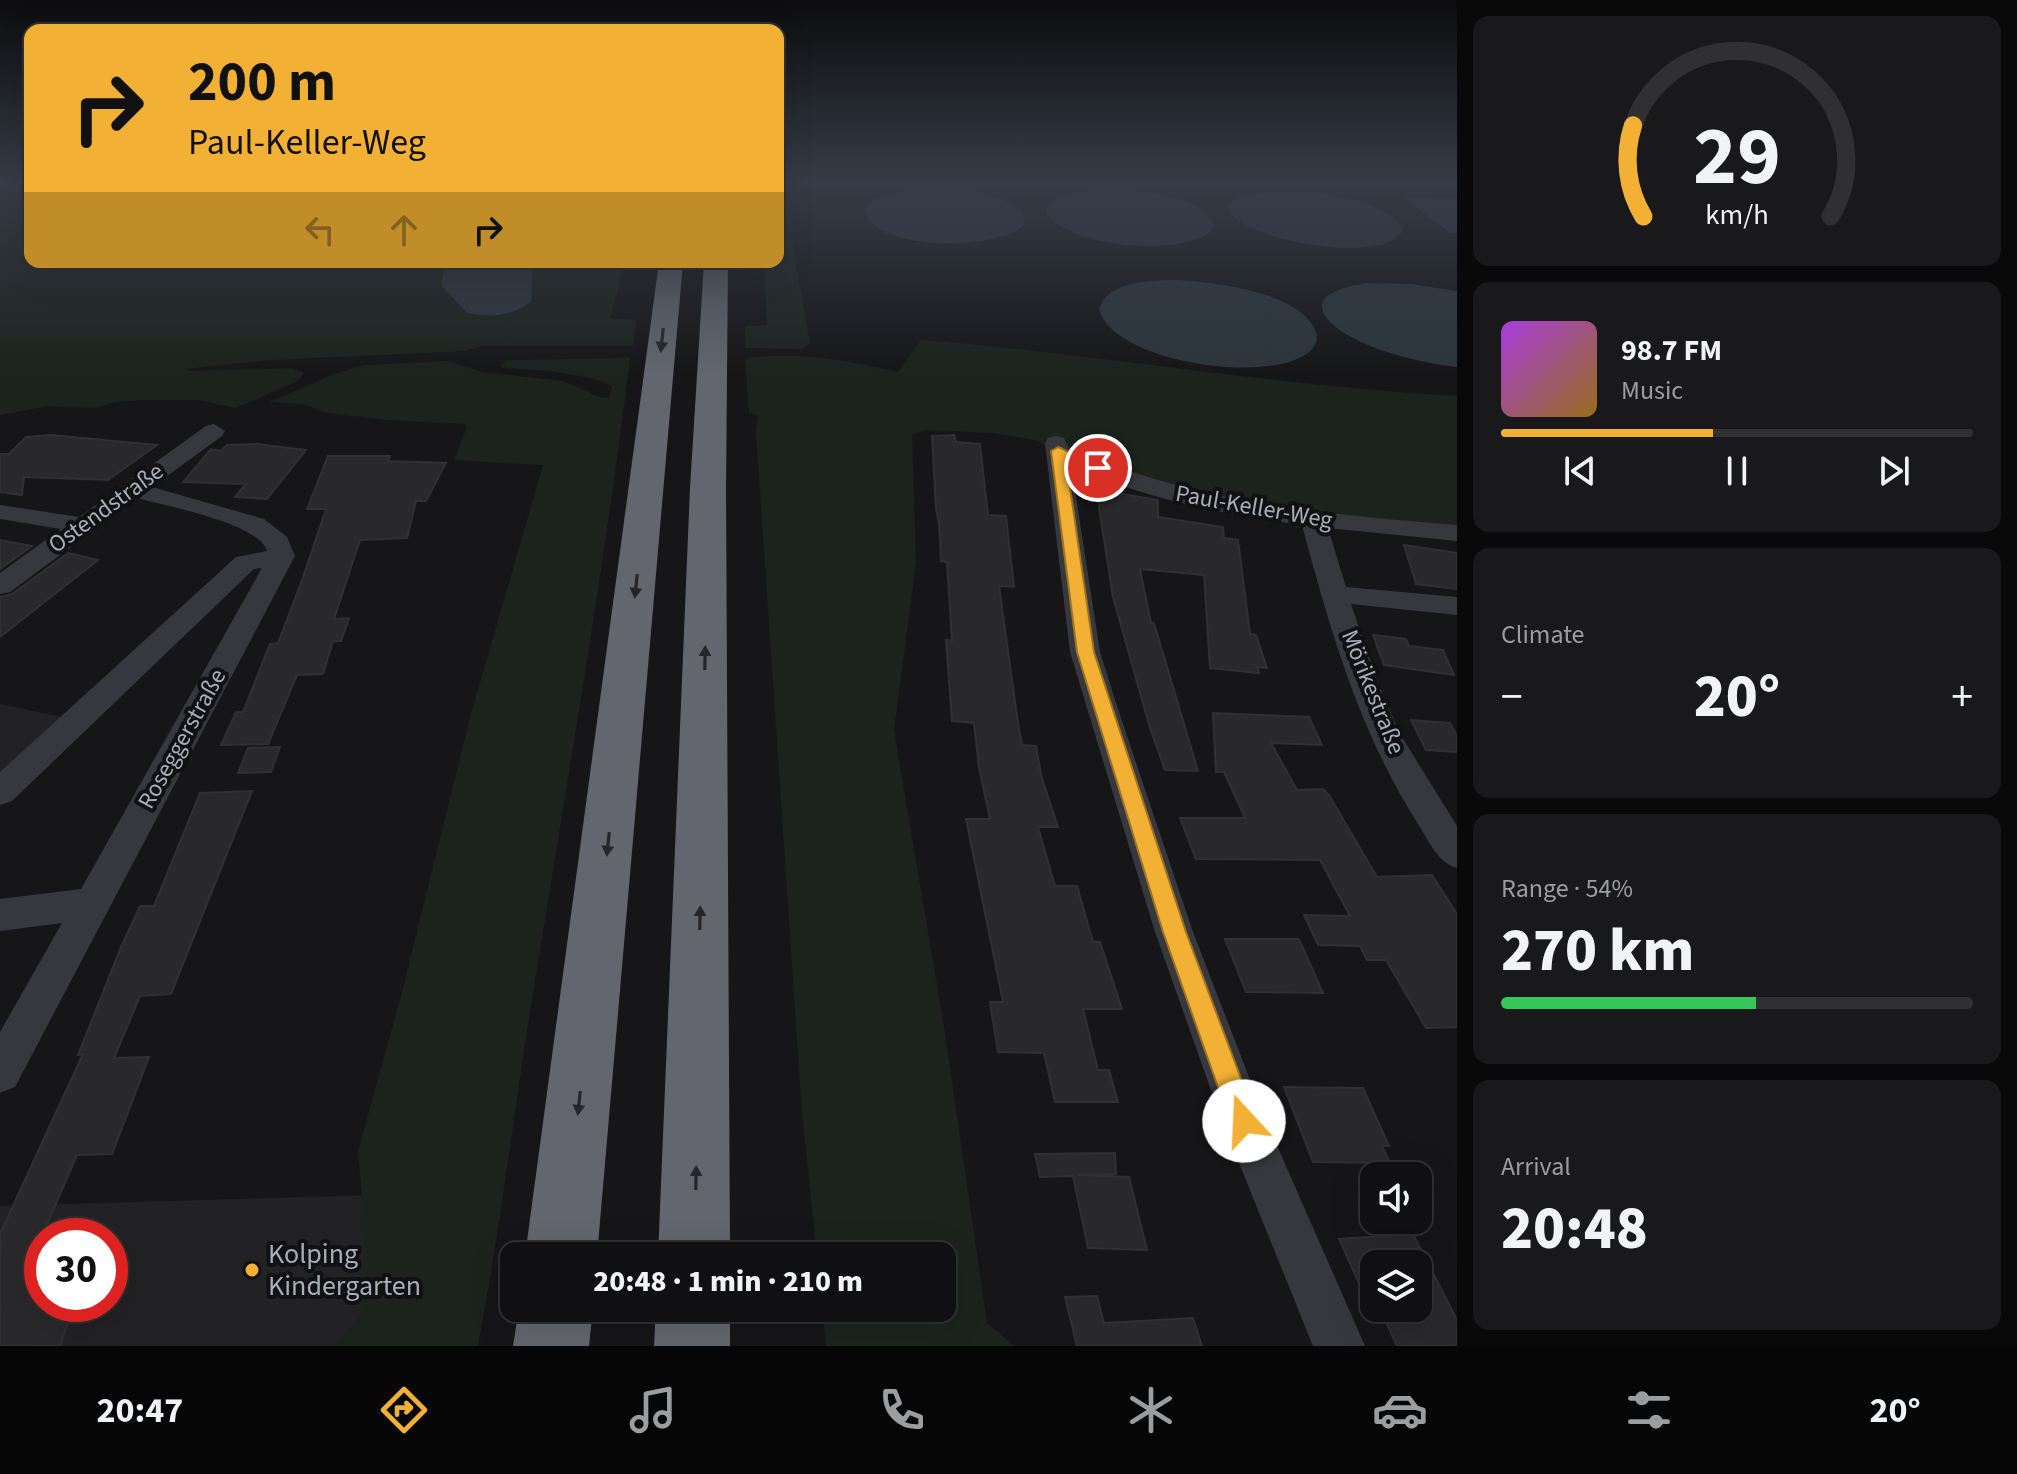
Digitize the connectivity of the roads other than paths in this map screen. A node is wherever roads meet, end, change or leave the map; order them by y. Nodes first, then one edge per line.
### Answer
1 (670, 268) edge
2 (716, 268) edge
3 (214, 431) dead end
4 (131, 489) junction
5 (0, 512) edge
6 (1313, 519) junction
7 (81, 525) junction
8 (1457, 533) edge
9 (282, 556) junction
10 (0, 586) edge
11 (1335, 594) junction
12 (1457, 606) edge
13 (0, 792) edge
14 (1457, 854) edge
15 (92, 903) junction
16 (0, 915) edge
17 (0, 1073) edge
18 (563, 1242) edge
19 (694, 1242) edge
20 (554, 1322) edge
21 (693, 1322) edge
22 (551, 1346) edge
23 (692, 1346) edge
24 (1339, 1346) edge

1 -> 18 highway
19 -> 2 highway
3 - 4 street, Ostendstraße
4 - 7 street, Ostendstraße
4 - 9 street
5 - 7 street
6 - 8 street, Paul-Keller-Weg
6 - 11 street, Mörikestraße
6 - 24 street, Paul-Keller-Weg
7 - 10 street, Ostendstraße
9 - 13 street
9 - 15 street, Roseggerstraße
11 - 12 street
11 - 14 street, Mörikestraße
15 - 16 street
15 - 17 street, Roseggerstraße
20 - 22 highway
21 - 23 highway

